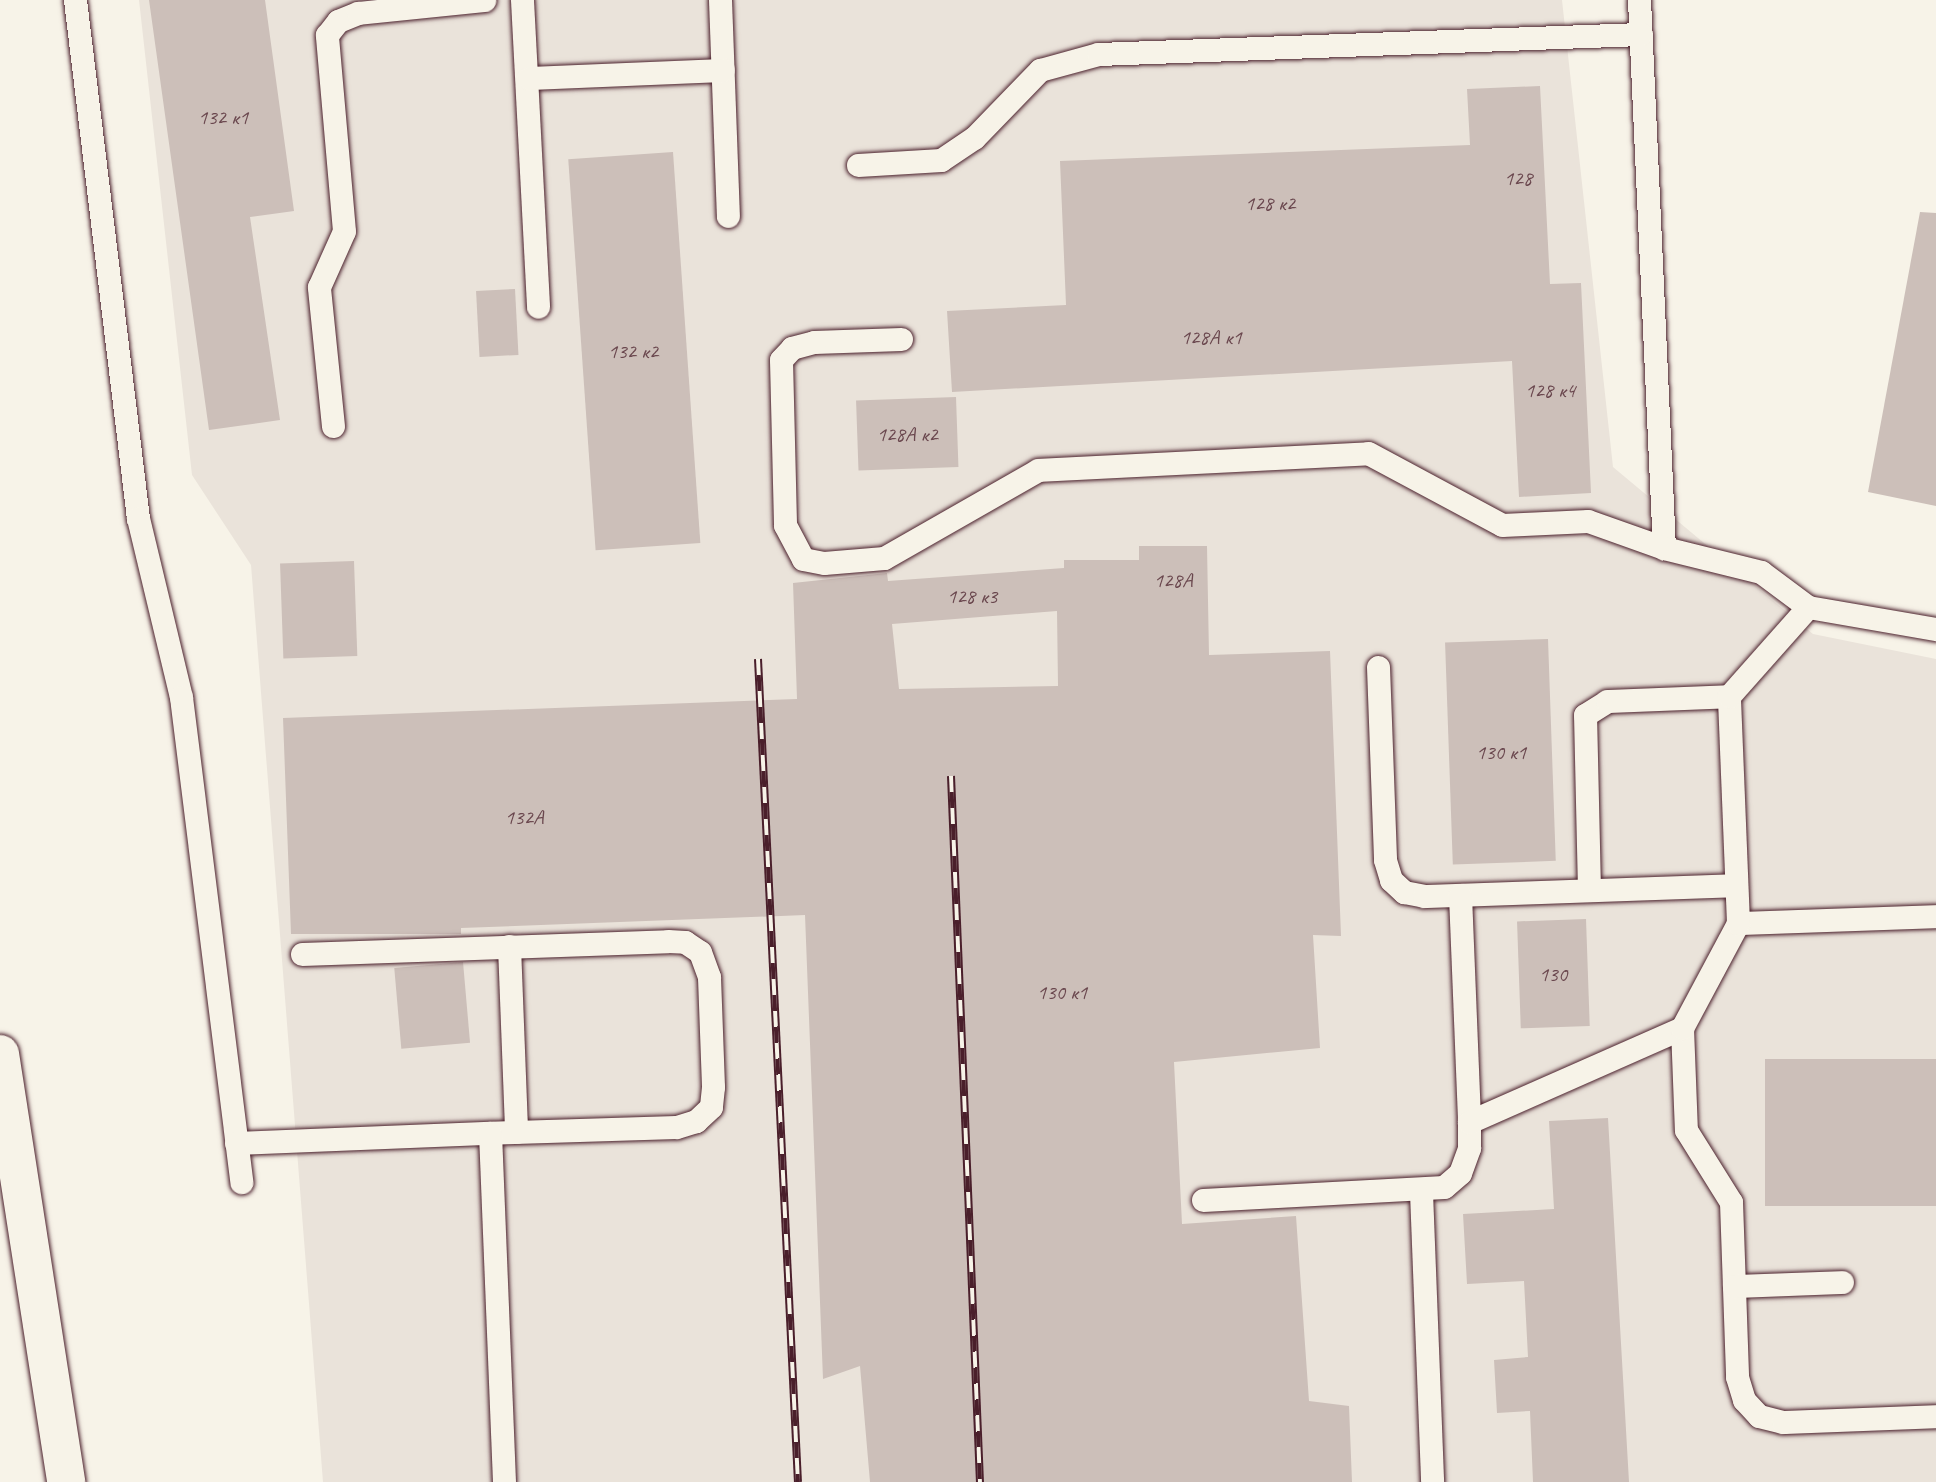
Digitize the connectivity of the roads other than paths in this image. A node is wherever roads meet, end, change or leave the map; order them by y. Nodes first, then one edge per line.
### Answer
1 (75, 0) edge
2 (484, 0) edge
3 (522, 0) edge
4 (720, 0) edge
5 (1639, 0) edge
6 (1641, 34) junction
7 (723, 70) junction
8 (529, 78) junction
9 (858, 165) dead end
10 (729, 216) dead end
11 (538, 307) dead end
12 (901, 339) dead end
13 (333, 426) dead end
14 (1664, 548) junction
15 (1808, 607) junction
16 (1936, 629) edge
17 (1378, 667) dead end
18 (1729, 696) junction
19 (1736, 885) junction
20 (1589, 890) junction
21 (1460, 895) junction
22 (1936, 916) edge
23 (1738, 923) junction
24 (509, 946) junction
25 (302, 954) dead end
26 (1682, 1028) junction
27 (0, 1054) edge
28 (1469, 1122) junction
29 (516, 1132) junction
30 (490, 1133) junction
31 (236, 1143) junction
32 (240, 1182) dead end
33 (1421, 1192) junction
34 (1203, 1200) dead end
35 (1842, 1282) dead end
36 (1734, 1286) junction
37 (1936, 1416) edge
38 (66, 1482) edge
39 (504, 1482) edge
40 (1432, 1482) edge

1 - 31 lane
2 - 13 lane
3 - 8 lane
4 - 7 lane
5 - 6 lane
6 - 9 lane
6 - 14 lane
7 - 8 lane
7 - 10 lane
8 - 11 lane
12 - 14 lane
14 - 15 lane
15 - 16 lane
15 - 18 lane
17 - 21 lane
18 - 19 lane
18 - 20 lane
19 - 20 lane
19 - 23 lane
20 - 21 lane
21 - 28 lane
22 - 23 lane
23 - 26 lane
24 - 25 lane
24 - 29 lane
24 - 29 lane
26 - 28 lane
26 - 36 lane
27 - 38 highway
28 - 33 lane
29 - 30 lane
30 - 31 lane
30 - 39 lane
31 - 32 lane
33 - 34 lane
33 - 40 lane
35 - 36 lane
36 - 37 lane

